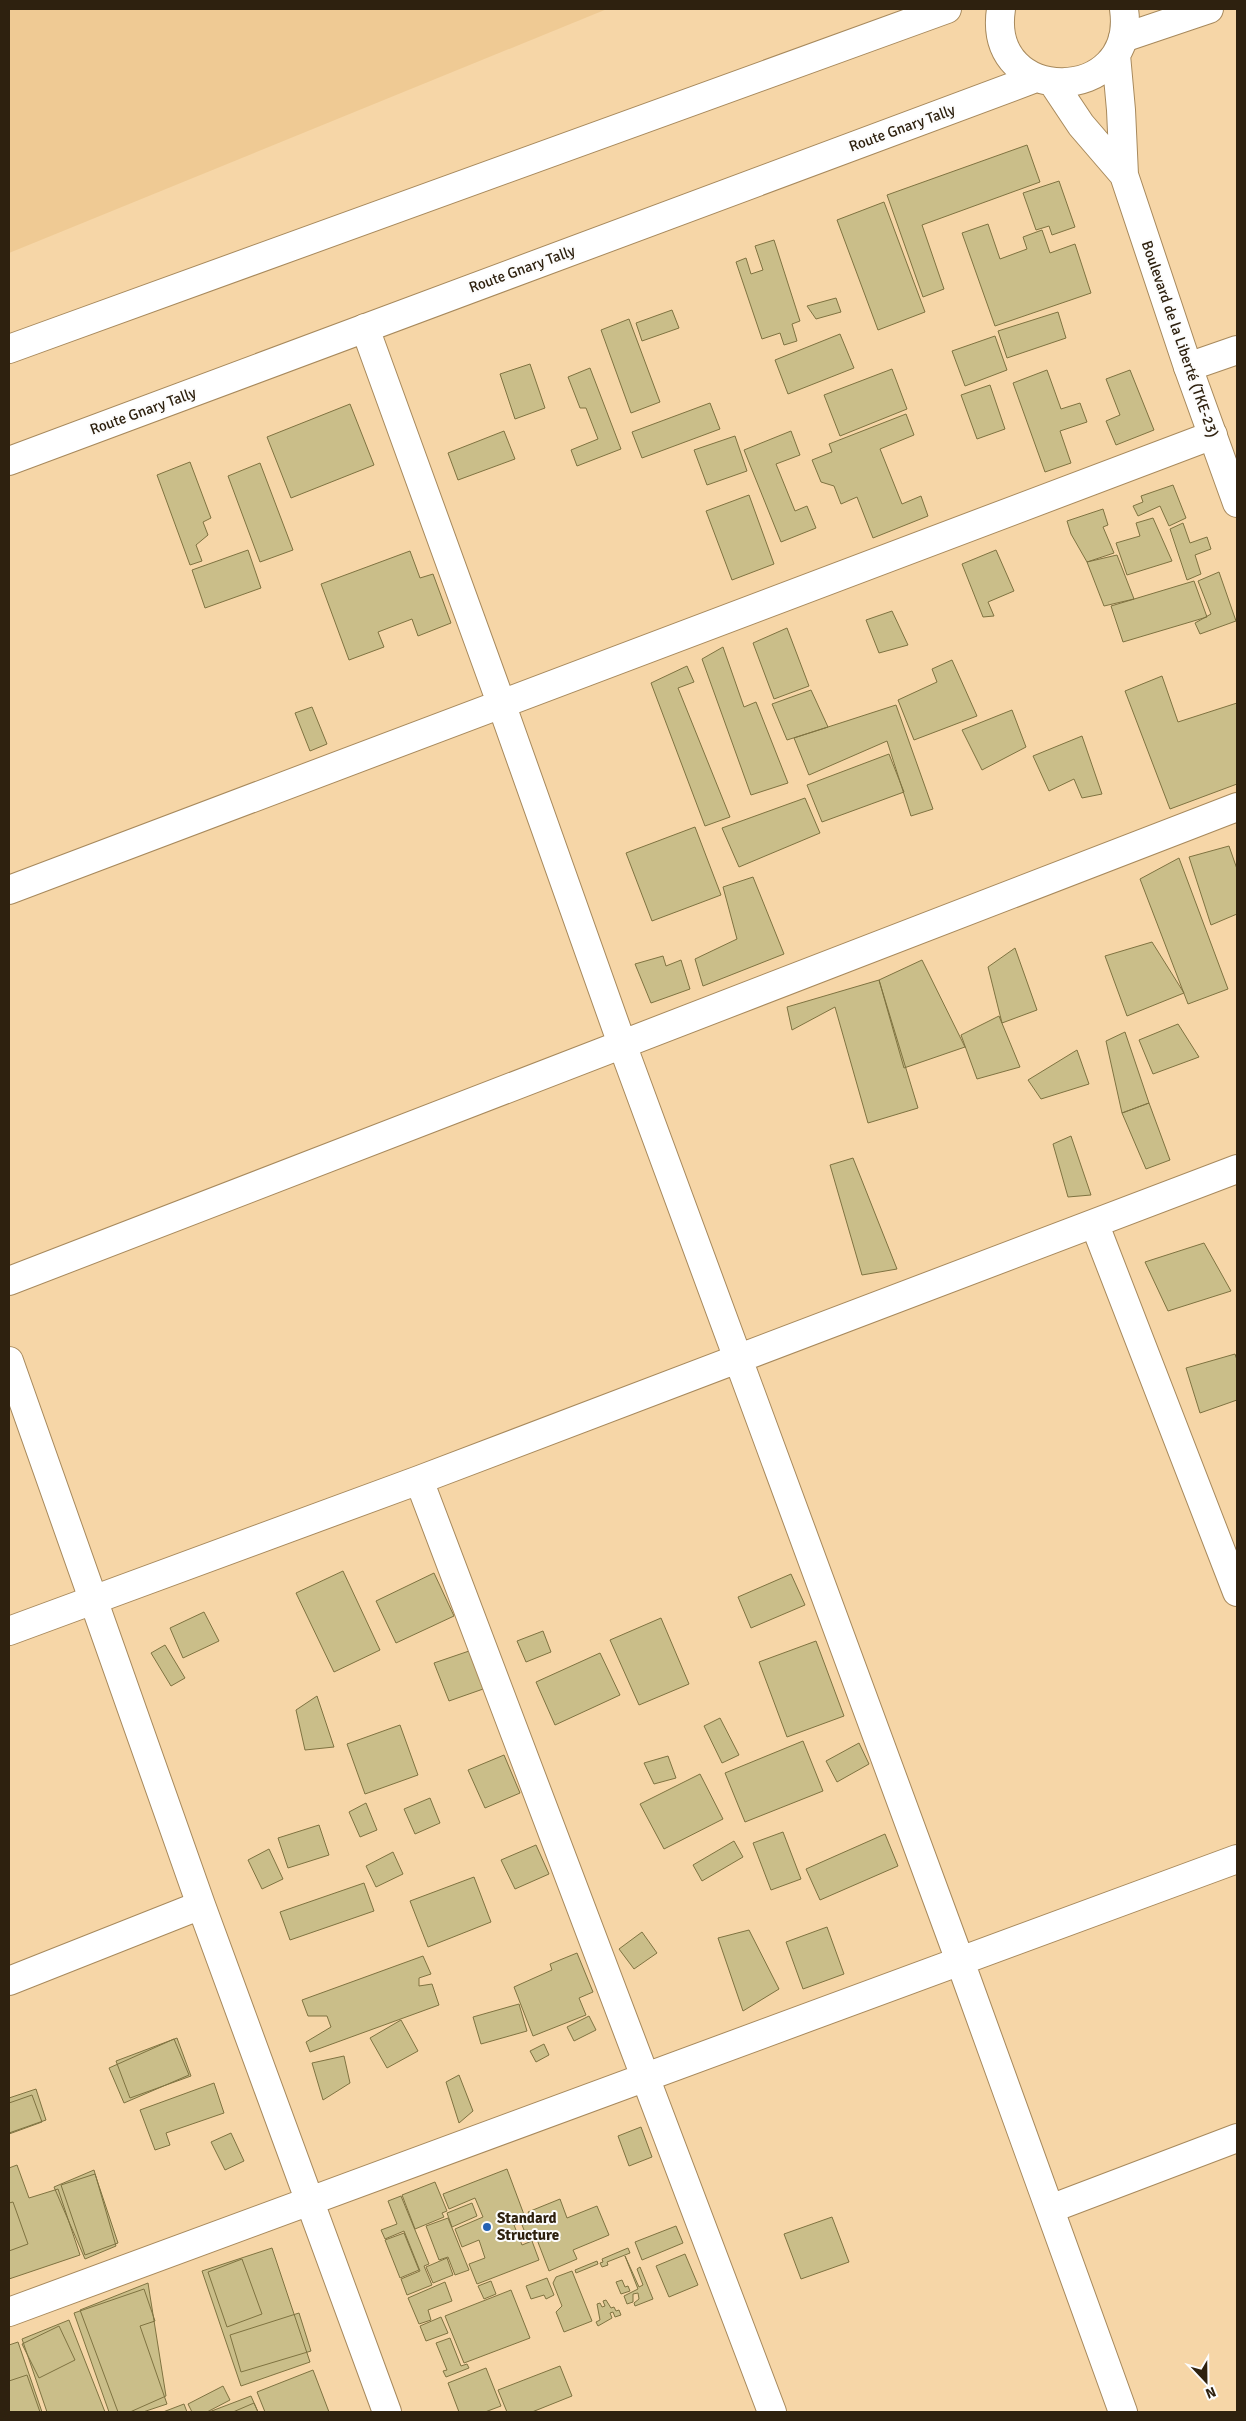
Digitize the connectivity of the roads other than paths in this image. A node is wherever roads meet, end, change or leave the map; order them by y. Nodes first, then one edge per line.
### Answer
1 (947, 9) edge
2 (1001, 9) edge
3 (1124, 9) edge
4 (1209, 9) edge
5 (1120, 46) junction
6 (1045, 81) junction
7 (1124, 175) junction
8 (365, 328) junction
9 (9, 349) edge
10 (1237, 350) edge
11 (1188, 368) junction
12 (1213, 435) junction
13 (9, 460) edge
14 (1237, 503) edge
15 (502, 703) junction
16 (1237, 807) edge
17 (9, 890) edge
18 (622, 1044) junction
19 (1237, 1169) edge
20 (1095, 1225) junction
21 (9, 1281) edge
22 (9, 1360) edge
23 (738, 1360) junction
24 (420, 1480) junction
25 (1237, 1592) edge
26 (94, 1599) junction
27 (9, 1631) edge
28 (1237, 1858) edge
29 (201, 1905) junction
30 (960, 1961) junction
31 (9, 1981) edge
32 (645, 2077) junction
33 (1237, 2138) edge
34 (310, 2200) junction
35 (1050, 2208) junction
36 (9, 2312) edge
37 (386, 2412) edge
38 (772, 2412) edge
39 (1123, 2412) edge

1 - 9 street
2 - 6 street, Boulevard de la Liberté (TKE-23)
3 - 5 street, Boulevard de la Liberté (TKE-23)
4 - 5 street
5 - 6 street, Route Gnary Tally
5 - 7 street, Boulevard de la Liberté (TKE-23)
6 - 7 street, Boulevard de la Liberté (TKE-23)
6 - 8 street, Route Gnary Tally
7 - 11 street, Boulevard de la Liberté (TKE-23)
8 - 13 street, Route Gnary Tally
8 - 15 street
10 - 11 street
11 - 12 street, Boulevard de la Liberté (TKE-23)
12 - 14 street, Boulevard de la Liberté (TKE-23)
12 - 15 street
15 - 17 street
15 - 18 street
16 - 18 street
18 - 21 street
18 - 23 street
19 - 20 street
20 - 23 street
20 - 25 street
22 - 26 street
23 - 24 street
23 - 30 street
24 - 26 street
24 - 32 street
26 - 27 street
26 - 29 street
28 - 30 street
29 - 31 street
29 - 34 street
30 - 32 street
30 - 35 street
32 - 34 street
32 - 38 street
33 - 35 street
34 - 36 street
34 - 37 street
35 - 39 street

